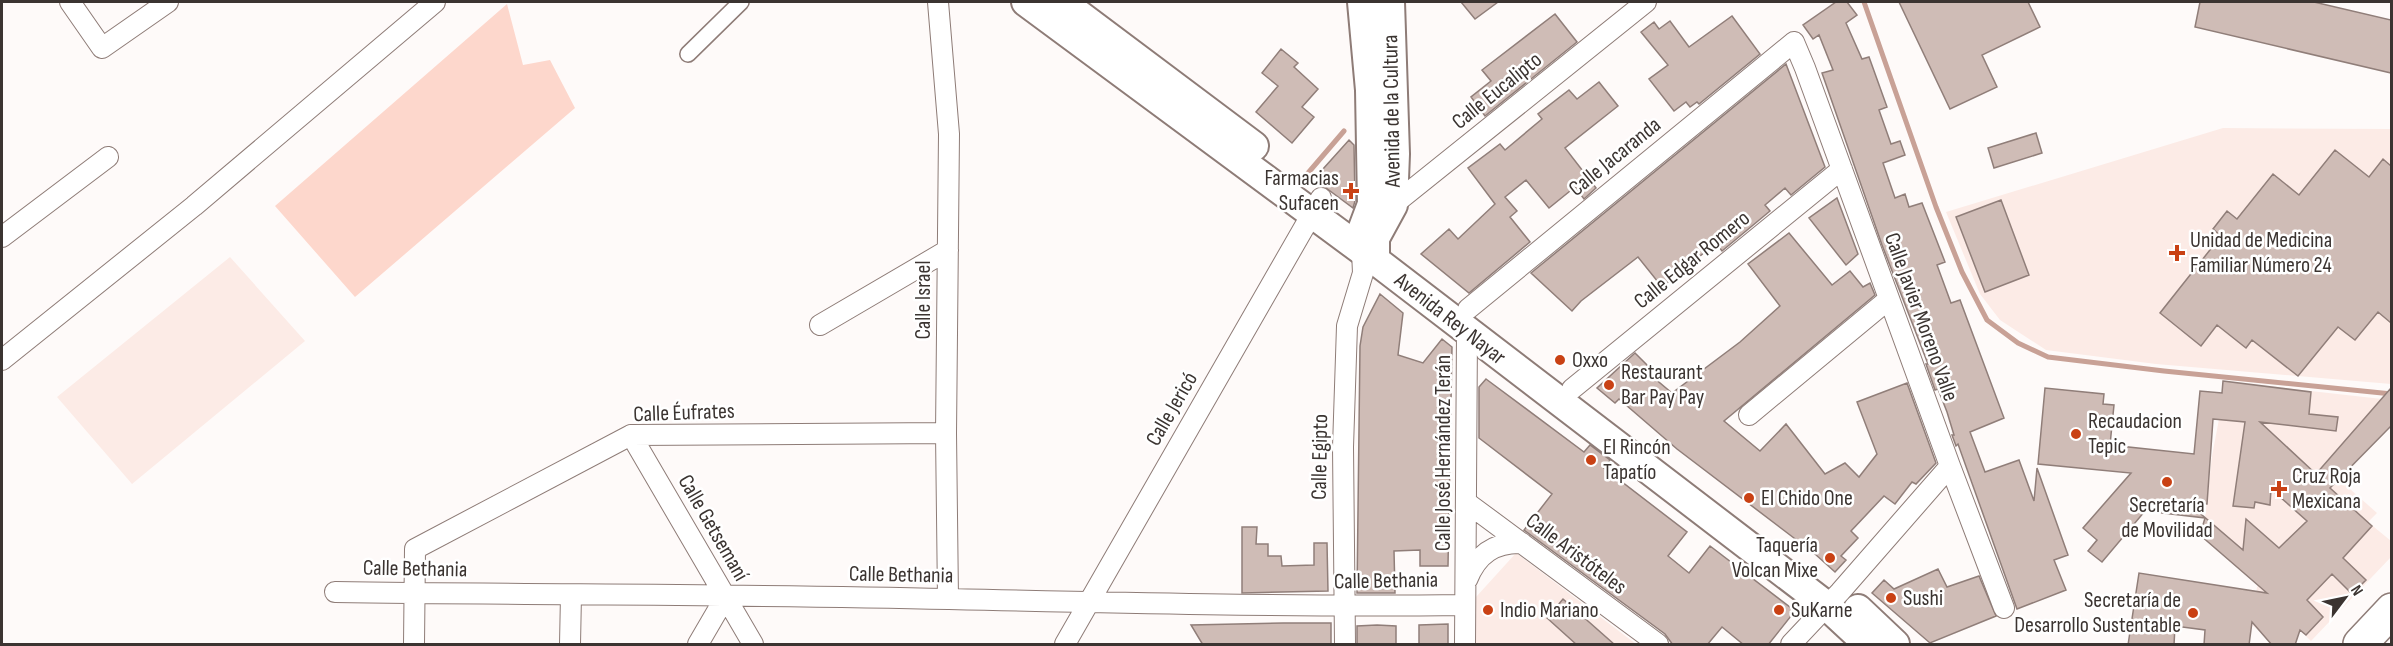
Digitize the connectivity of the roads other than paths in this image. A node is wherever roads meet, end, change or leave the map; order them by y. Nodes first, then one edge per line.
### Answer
1 (70, 2) edge
2 (168, 2) edge
3 (435, 2) edge
4 (741, 2) edge
5 (938, 2) edge
6 (1390, 2) edge
7 (1646, 2) edge
8 (1043, 4) edge
9 (1364, 4) edge
10 (1794, 42) joint
11 (688, 54) dead end
12 (1383, 154) junction
13 (108, 157) dead end
14 (1842, 169) junction
15 (1317, 206) junction
16 (2, 237) edge
17 (1371, 239) junction
18 (948, 250) junction
19 (1889, 299) junction
20 (1467, 321) junction
21 (820, 325) dead end
22 (2, 360) edge
23 (1572, 389) junction
24 (1749, 415) dead end
25 (946, 433) junction
26 (631, 435) junction
27 (1950, 466) junction
28 (1466, 502) junction
29 (1522, 543) junction
30 (1467, 581) junction
31 (335, 592) dead end
32 (415, 593) junction
33 (571, 595) junction
34 (726, 596) junction
35 (948, 599) junction
36 (1834, 599) junction
37 (1089, 604) junction
38 (1465, 605) junction
39 (1344, 606) junction
40 (2004, 608) dead end
41 (2391, 610) edge
42 (414, 645) edge
43 (570, 645) edge
44 (698, 645) edge
45 (753, 645) edge
46 (1065, 645) edge
47 (1345, 645) edge
48 (1465, 645) edge
49 (1658, 645) edge
50 (1791, 645) edge
51 (1868, 645) edge
52 (1895, 645) edge
53 (2360, 645) edge

1 - 2 street
3 - 22 street
4 - 11 street
5 - 18 street, Calle Israel
6 - 12 main road, Avenida de la Cultura
7 - 17 street, Calle Eucalipto
8 - 15 main road, Avenida Rey Nayar
9 - 12 main road, Avenida de la Cultura
10 - 14 street, Calle Javier Moreno Valle
10 - 20 street, Calle Jacaranda
12 - 17 main road, Avenida de la Cultura
13 - 16 street
14 - 19 street, Calle Javier Moreno Valle
14 - 23 street, Calle Edgar Romero
15 - 17 main road, Avenida Rey Nayar
15 - 37 street, Calle Jericó
17 - 20 main road, Avenida Rey Nayar
17 - 39 street, Calle Egipto
18 - 21 street
18 - 25 street, Calle Israel
19 - 24 street
19 - 27 street, Calle Javier Moreno Valle
20 - 23 main road, Avenida Rey Nayar
20 - 28 street, Calle José Hernández Terán
20 - 36 main road, Avenida Rey Nayar
23 - 36 main road, Avenida Rey Nayar
25 - 26 street, Calle Éufrates
25 - 35 street, Calle Israel
26 - 32 street, Calle Éufrates
26 - 34 street, Calle Getsemaní
27 - 36 street
27 - 40 street, Calle Javier Moreno Valle
28 - 29 street, Calle Aristóteles
28 - 30 street, Calle José Hernández Terán
29 - 30 street
29 - 49 street, Calle Aristóteles
30 - 38 street, Calle José Hernández Terán
31 - 32 street, Calle Bethania
32 - 33 street, Calle Bethania
32 - 42 street
33 - 34 street, Calle Bethania
33 - 43 street
34 - 35 street, Calle Bethania
34 - 44 street
34 - 45 street, Calle Getsemaní
35 - 37 street, Calle Bethania
36 - 50 street
36 - 51 main road, Avenida Rey Nayar
36 - 52 main road, Avenida Rey Nayar
37 - 39 street, Calle Bethania
37 - 46 street, Calle Jericó
38 - 39 street, Calle Bethania
38 - 48 street, Calle José Hernández Terán
39 - 47 street, Calle Egipto
41 - 53 highway

